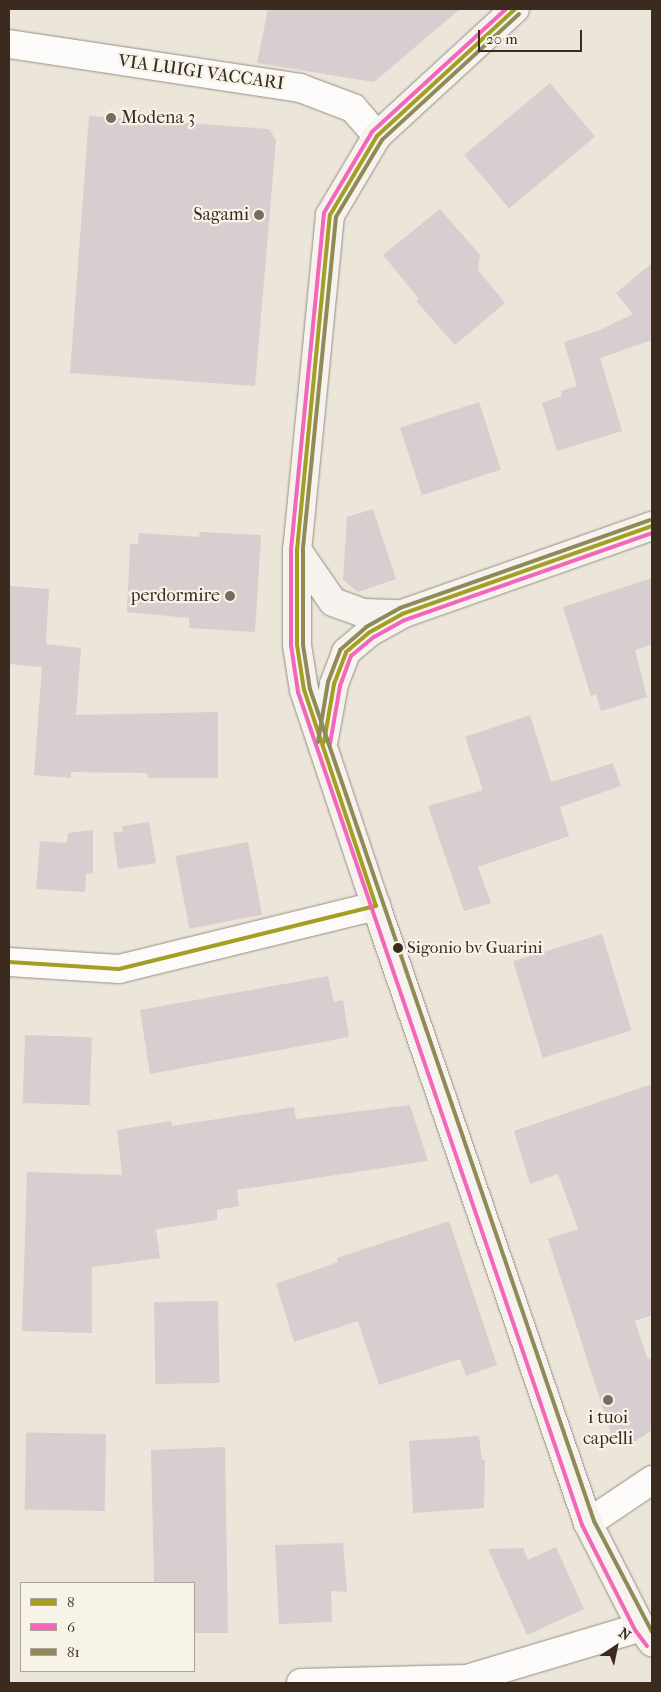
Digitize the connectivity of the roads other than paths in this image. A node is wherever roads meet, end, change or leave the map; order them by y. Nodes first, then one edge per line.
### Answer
1 (515, 9) edge
2 (9, 44) edge
3 (377, 136) junction
4 (652, 526) edge
5 (297, 550) junction
6 (402, 614) junction
7 (324, 741) junction
8 (376, 906) junction
9 (9, 962) edge
10 (652, 1480) edge
11 (588, 1523) junction
12 (647, 1634) edge
13 (301, 1683) edge

1 - 3 street
2 - 3 street, VIA LUIGI VACCARI
3 - 5 street
4 - 6 street
5 - 6 street
5 - 7 street
6 - 7 street
7 - 8 street
8 - 9 street
8 - 11 street
10 - 11 street
11 - 12 street
12 - 13 street

